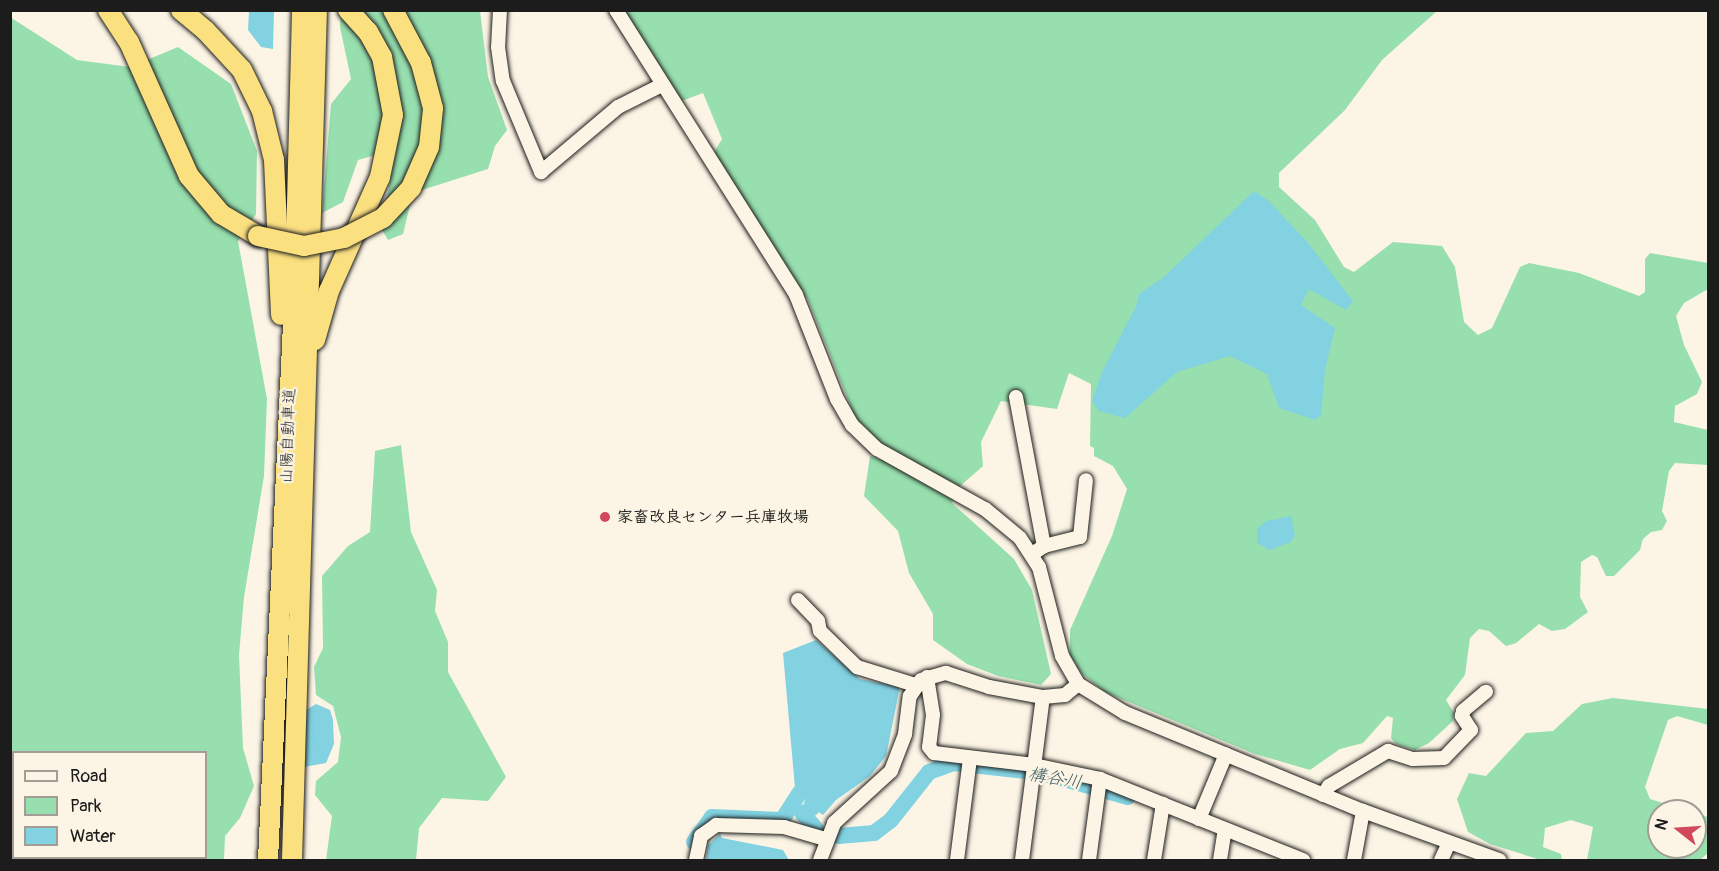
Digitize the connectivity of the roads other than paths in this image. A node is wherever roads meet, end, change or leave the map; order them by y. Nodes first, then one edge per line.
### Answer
1 (108, 10) edge
2 (181, 10) edge
3 (302, 10) edge
4 (317, 10) edge
5 (348, 10) edge
6 (393, 10) edge
7 (500, 10) edge
8 (616, 10) edge
9 (662, 85) junction
10 (306, 363) junction
11 (1016, 397) dead end
12 (286, 474) junction
13 (1086, 480) dead end
14 (1044, 546) junction
15 (1032, 554) junction
16 (798, 600) dead end
17 (927, 677) junction
18 (1078, 684) junction
19 (915, 686) junction
20 (1486, 692) dead end
21 (1043, 697) junction
22 (1226, 754) junction
23 (969, 763) junction
24 (1033, 770) junction
25 (1098, 784) junction
26 (1323, 795) junction
27 (1161, 808) junction
28 (1363, 812) junction
29 (1199, 819) junction
30 (1224, 833) junction
31 (825, 839) junction
32 (1449, 843) junction
33 (1286, 857) edge
34 (268, 861) edge
35 (292, 861) edge
36 (696, 861) edge
37 (819, 861) edge
38 (957, 861) edge
39 (1022, 861) edge
40 (1089, 861) edge
41 (1154, 861) edge
42 (1220, 861) edge
43 (1303, 861) edge
44 (1354, 861) edge
45 (1441, 861) edge
46 (1499, 861) edge

1 - 6 highway, bridge
2 - 12 highway
3 - 12 highway, 山陽自動車道
4 - 10 highway, 山陽自動車道
5 - 10 highway
7 - 9 street
8 - 9 street
9 - 15 street
10 - 35 highway, 山陽自動車道
11 - 14 street
12 - 34 highway, 山陽自動車道
13 - 14 street
14 - 15 street
15 - 18 street
16 - 19 street
17 - 19 street
17 - 21 street
17 - 23 street
18 - 21 street
18 - 22 street
19 - 31 street
20 - 26 street
21 - 24 street
22 - 26 street
22 - 29 street
23 - 24 street
23 - 38 street
24 - 25 street
24 - 39 street
25 - 27 street
25 - 40 street
26 - 28 street
27 - 29 street
27 - 41 street
28 - 32 street
28 - 44 street
29 - 30 street
30 - 33 street
30 - 42 street
31 - 36 street
31 - 37 street
32 - 45 street
32 - 46 street
33 - 43 street

